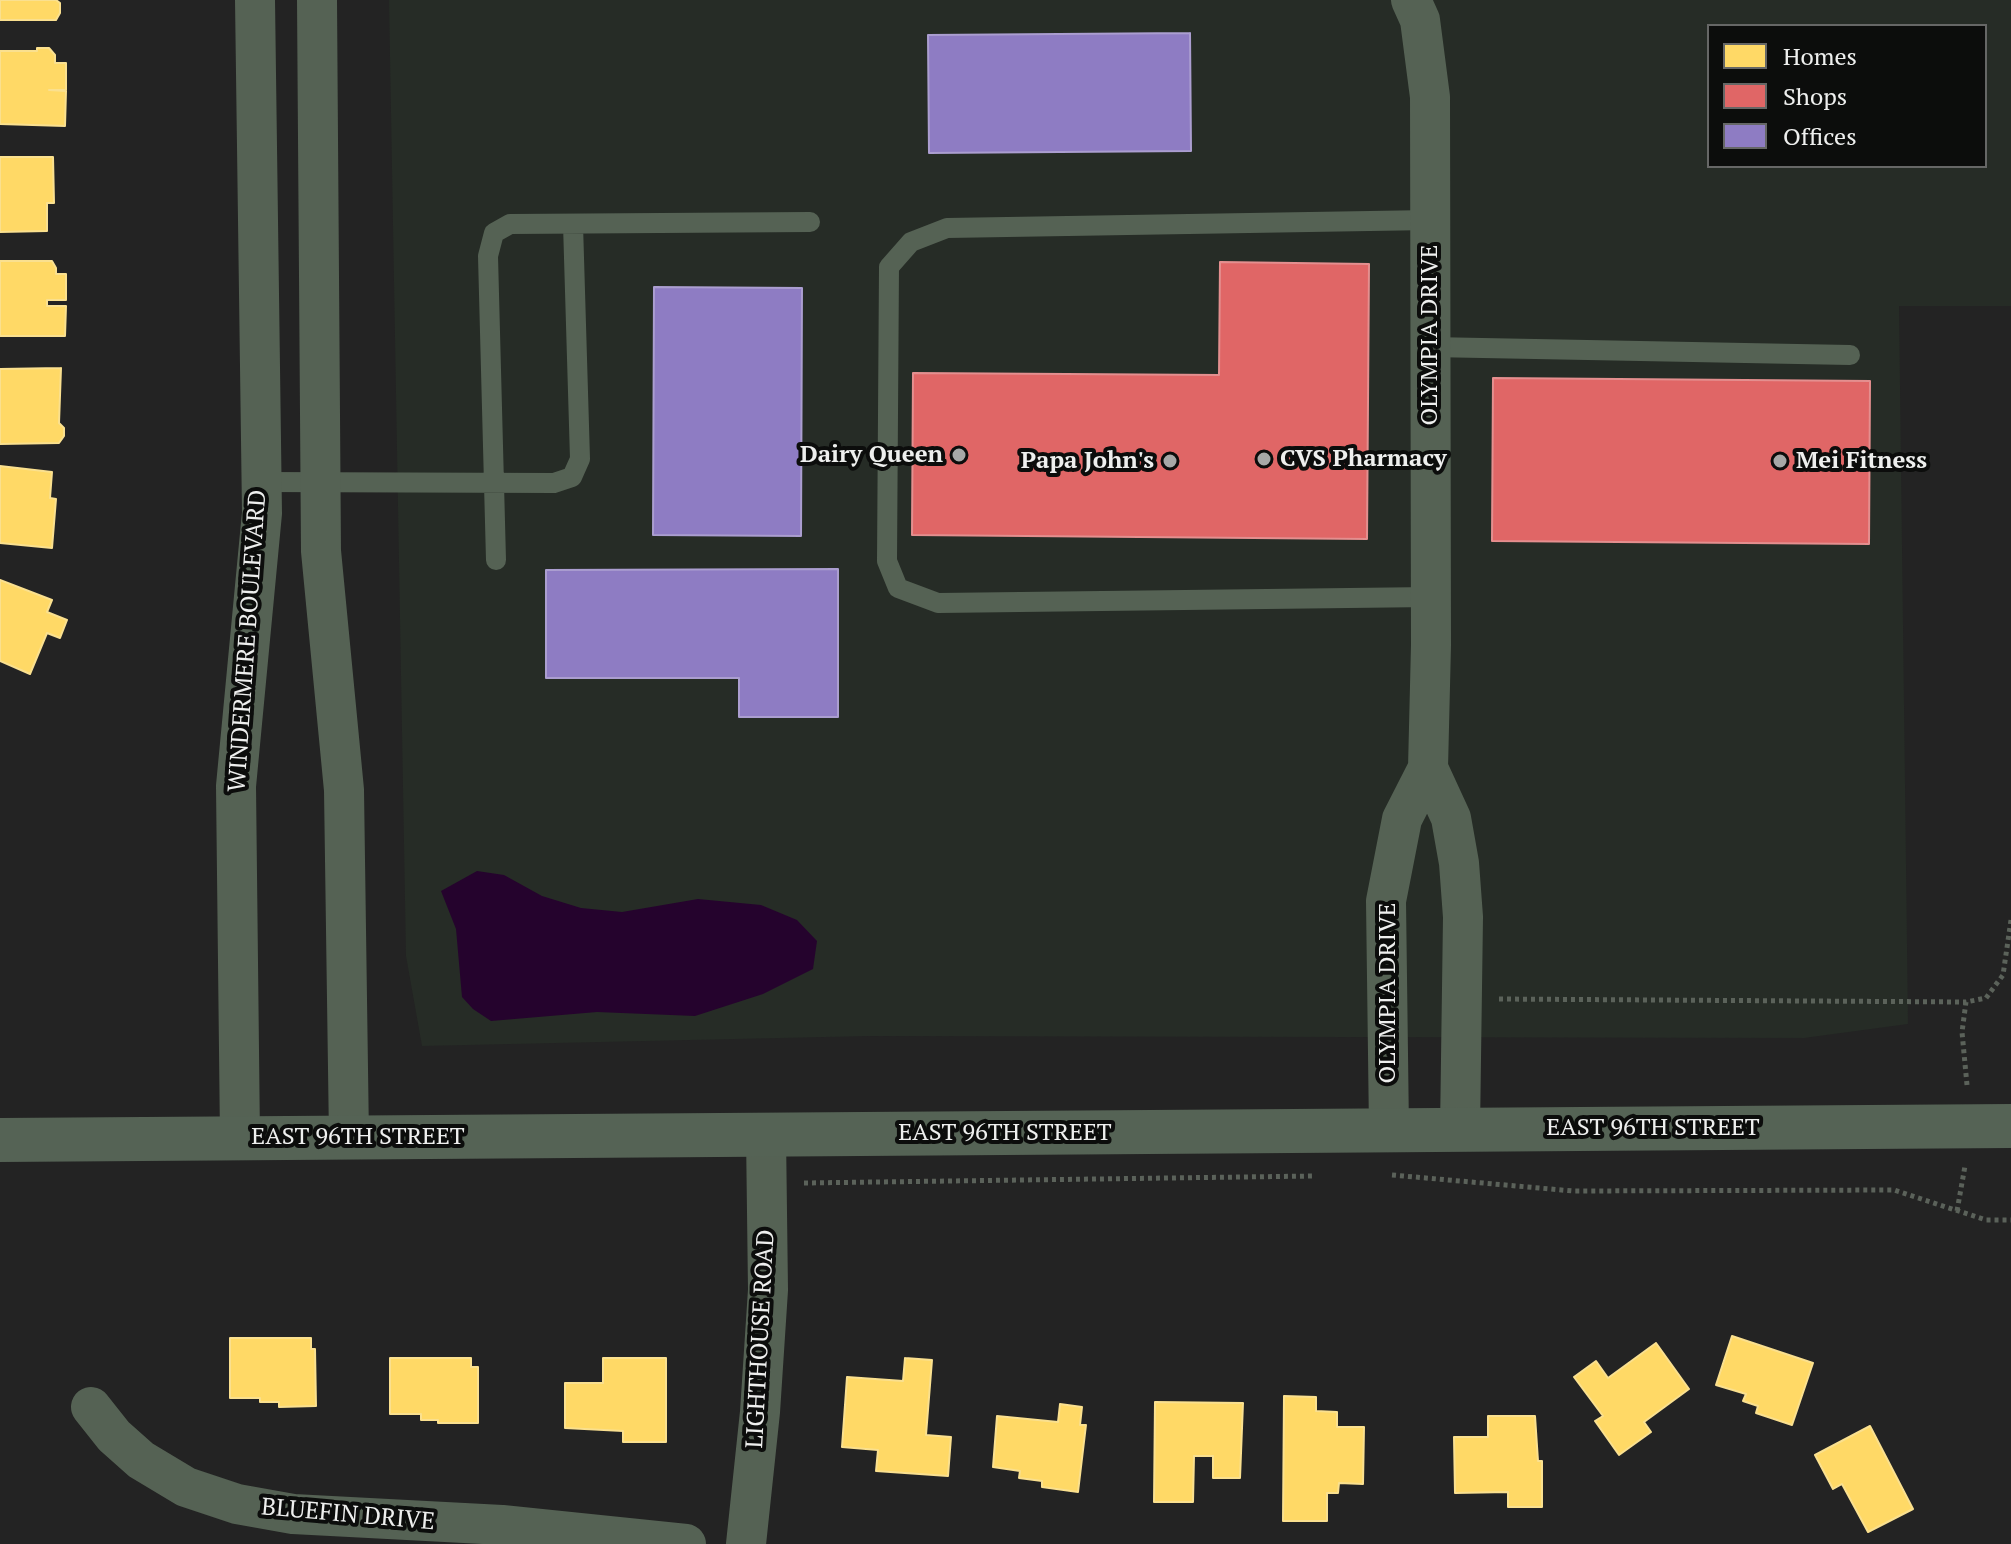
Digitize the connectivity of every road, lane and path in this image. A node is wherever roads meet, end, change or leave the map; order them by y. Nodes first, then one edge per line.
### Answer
1 (255, 0) edge
2 (317, 0) edge
3 (1411, 0) edge
4 (1430, 220) junction
5 (810, 222) dead end
6 (573, 224) junction
7 (1430, 347) junction
8 (1850, 355) dead end
9 (261, 482) junction
10 (321, 482) junction
11 (492, 483) junction
12 (496, 560) dead end
13 (1431, 597) junction
14 (1428, 768) junction
15 (2011, 920) edge
16 (1462, 999) junction
17 (1966, 1002) junction
18 (1991, 1126) edge
19 (1389, 1130) junction
20 (1460, 1130) junction
21 (766, 1134) junction
22 (240, 1138) junction
23 (349, 1138) junction
24 (0, 1140) edge
25 (1390, 1175) dead end
26 (1326, 1176) dead end
27 (767, 1184) junction
28 (1957, 1211) junction
29 (2011, 1220) edge
30 (91, 1407) dead end
31 (686, 1544) edge
32 (746, 1544) edge

1 - 9 street, WINDERMERE BOULEVARD
2 - 10 street
3 - 4 street, OLYMPIA DRIVE
4 - 7 street, OLYMPIA DRIVE
4 - 13 lane
5 - 6 lane
6 - 11 lane
6 - 11 lane
7 - 8 lane
7 - 13 street, OLYMPIA DRIVE
9 - 10 lane
9 - 22 street, WINDERMERE BOULEVARD
10 - 11 lane
10 - 23 street
11 - 12 lane
13 - 14 street, OLYMPIA DRIVE
14 - 16 street, OLYMPIA DRIVE
14 - 19 street, OLYMPIA DRIVE
15 - 17 path
16 - 17 path
16 - 20 street, OLYMPIA DRIVE
17 - 18 path
18 - 20 main road, EAST 96TH STREET
18 - 28 path
19 - 20 main road, EAST 96TH STREET
19 - 21 main road, EAST 96TH STREET
21 - 23 main road, EAST 96TH STREET
21 - 27 street, LIGHTHOUSE ROAD
22 - 23 main road, EAST 96TH STREET
22 - 24 main road, EAST 96TH STREET
25 - 28 path
26 - 27 path
27 - 32 street, LIGHTHOUSE ROAD
28 - 29 path
30 - 31 street, BLUEFIN DRIVE

